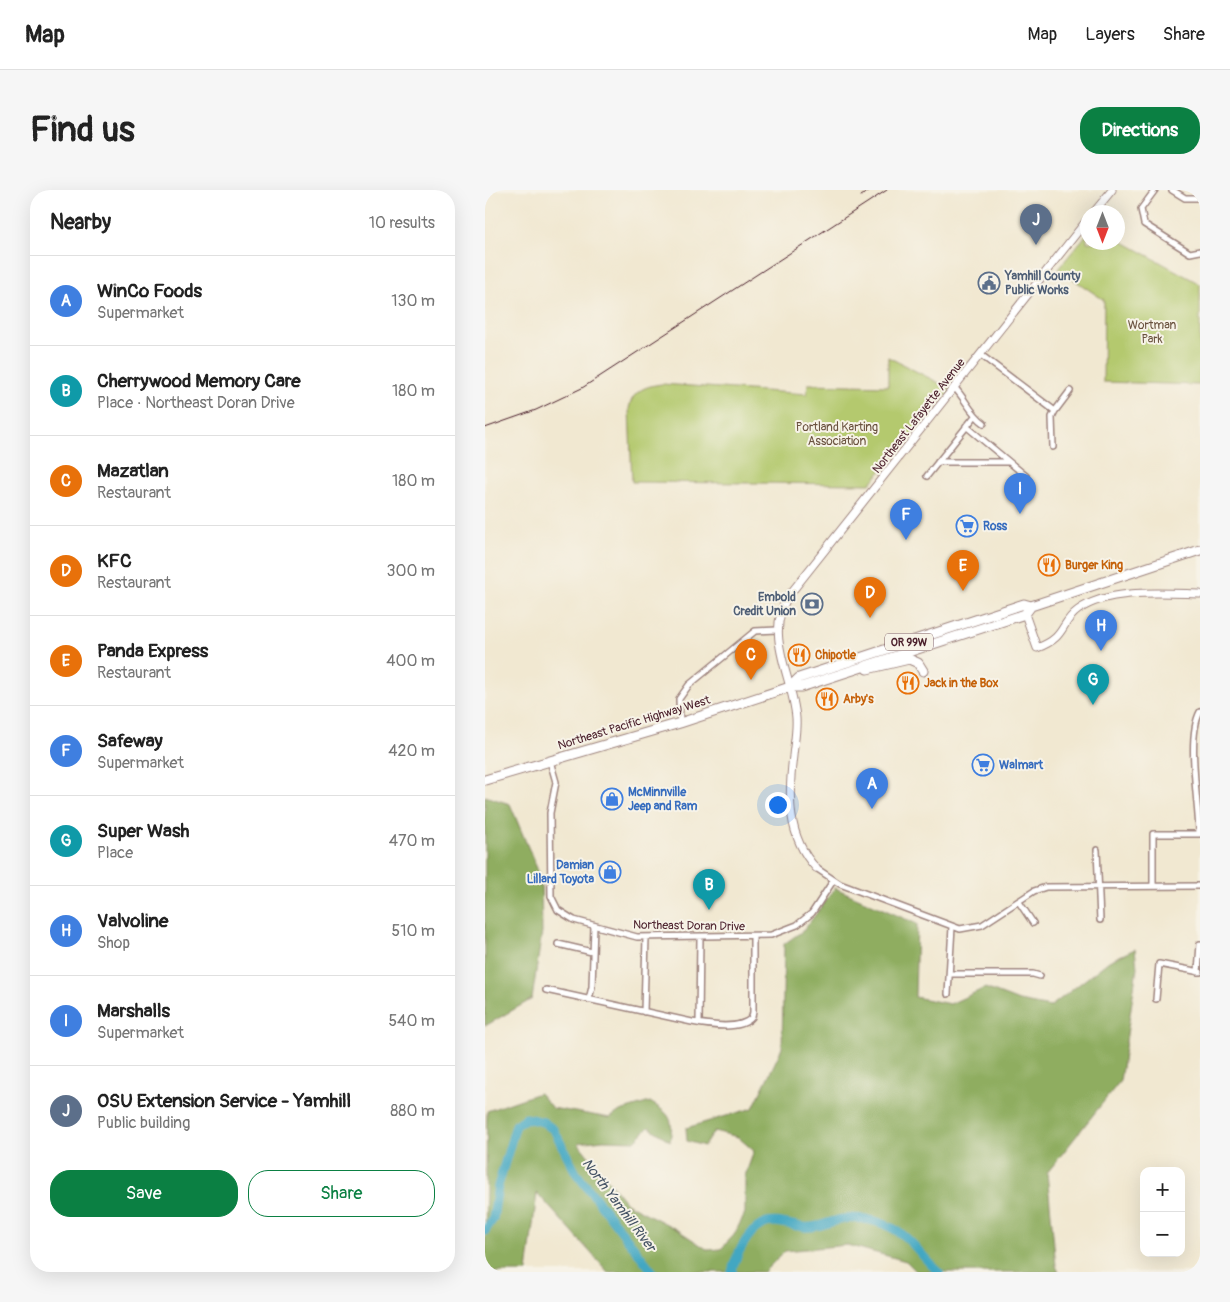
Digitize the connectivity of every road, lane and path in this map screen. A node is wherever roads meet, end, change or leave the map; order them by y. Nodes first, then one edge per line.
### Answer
1 (1112, 190) edge
2 (1155, 190) edge
3 (1172, 190) edge
4 (1200, 198) edge
5 (1100, 205) edge
6 (1080, 229) edge
7 (1200, 251) edge
8 (981, 355) junction
9 (955, 388) junction
10 (1070, 392) dead end
11 (1055, 411) junction
12 (975, 416) junction
13 (984, 423) dead end
14 (966, 426) junction
15 (1053, 447) dead end
16 (938, 462) junction
17 (1009, 462) junction
18 (927, 476) dead end
19 (1026, 476) dead end
20 (1200, 550) edge
21 (1200, 594) edge
22 (1028, 610) junction
23 (957, 626) junction
24 (777, 630) junction
25 (917, 639) junction
26 (924, 648) junction
27 (863, 666) junction
28 (851, 670) junction
29 (923, 671) dead end
30 (790, 687) junction
31 (1200, 712) edge
32 (680, 723) junction
33 (1197, 735) edge
34 (550, 761) junction
35 (485, 780) edge
36 (1200, 834) edge
37 (1097, 850) dead end
38 (815, 868) joint
39 (833, 881) junction
40 (1099, 886) junction
41 (1153, 886) junction
42 (1200, 886) edge
43 (1019, 902) junction
44 (1099, 920) dead end
45 (1033, 923) dead end
46 (594, 926) junction
47 (952, 927) junction
48 (646, 937) junction
49 (700, 937) junction
50 (753, 937) junction
51 (558, 944) dead end
52 (1200, 944) edge
53 (593, 952) junction
54 (1199, 972) edge
55 (950, 974) junction
56 (1040, 976) dead end
57 (546, 990) dead end
58 (948, 994) dead end
59 (1156, 998) dead end
60 (589, 999) junction
61 (645, 1012) junction
62 (699, 1024) junction

1 - 5 main road
2 - 7 street
3 - 4 street
6 - 8 main road, Northeast Lafayette Avenue
8 - 9 main road, Northeast Lafayette Avenue
8 - 11 street
9 - 12 street
9 - 24 main road, Northeast Lafayette Avenue
10 - 11 street
11 - 15 street
12 - 13 street
12 - 14 street
14 - 16 street
14 - 17 street
16 - 17 street
16 - 18 street
17 - 19 street
20 - 22 highway, Northeast Pacific Highway West / OR 99W
21 - 22 main road
22 - 23 highway, Northeast Pacific Highway West / OR 99W
22 - 26 highway, Northeast Pacific Highway West / OR 99W
23 - 25 highway, Northeast Pacific Highway West / OR 99W
23 - 26 highway
24 - 30 main road, Northeast Lafayette Avenue
24 - 32 street
25 - 27 highway
25 - 30 highway, Northeast Pacific Highway West / OR 99W
26 - 27 highway, Northeast Pacific Highway West / OR 99W
27 - 28 highway, Northeast Pacific Highway West / OR 99W
28 - 29 highway
28 - 30 highway, Northeast Pacific Highway West / OR 99W
30 - 32 highway, Northeast Pacific Highway West / OR 99W
30 - 38 main road, Northeast Lafayette Avenue
31 - 33 street
32 - 34 highway, Northeast Pacific Highway West / OR 99W
33 - 36 street
34 - 35 highway, Northeast Pacific Highway West / OR 99W
34 - 46 street, Northeast Doran Drive
36 - 41 street
37 - 40 street
38 - 39 street
39 - 47 street
39 - 50 street, Northeast Doran Drive
40 - 41 street
40 - 43 street
40 - 44 street
41 - 42 street
43 - 45 street
43 - 47 street
46 - 48 street, Northeast Doran Drive
46 - 53 street
47 - 55 street
48 - 49 street, Northeast Doran Drive
48 - 61 street
49 - 50 street, Northeast Doran Drive
49 - 62 street
50 - 62 street
51 - 53 street
52 - 54 street
53 - 60 street
54 - 59 street
55 - 56 street
55 - 58 street
57 - 60 street
60 - 61 street
61 - 62 street

